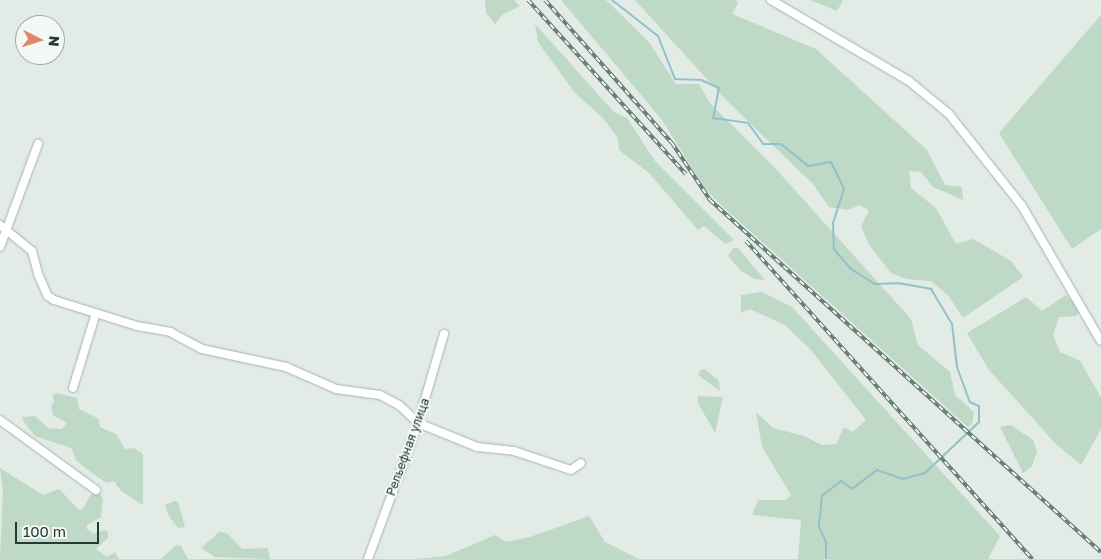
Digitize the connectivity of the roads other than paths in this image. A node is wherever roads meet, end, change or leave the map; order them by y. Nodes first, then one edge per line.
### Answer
1 (771, 0) edge
2 (38, 144) dead end
3 (3, 228) edge
4 (0, 247) edge
5 (96, 313) junction
6 (444, 334) dead end
7 (1101, 341) edge
8 (73, 388) dead end
9 (0, 420) edge
10 (418, 423) junction
11 (581, 464) dead end
12 (96, 490) dead end
13 (368, 559) edge

1 - 7 street
2 - 3 street
3 - 4 street
3 - 5 street
5 - 8 street
5 - 10 street
6 - 10 street, Рельефная улица
9 - 12 street
10 - 11 street
10 - 13 street, Рельефная улица

